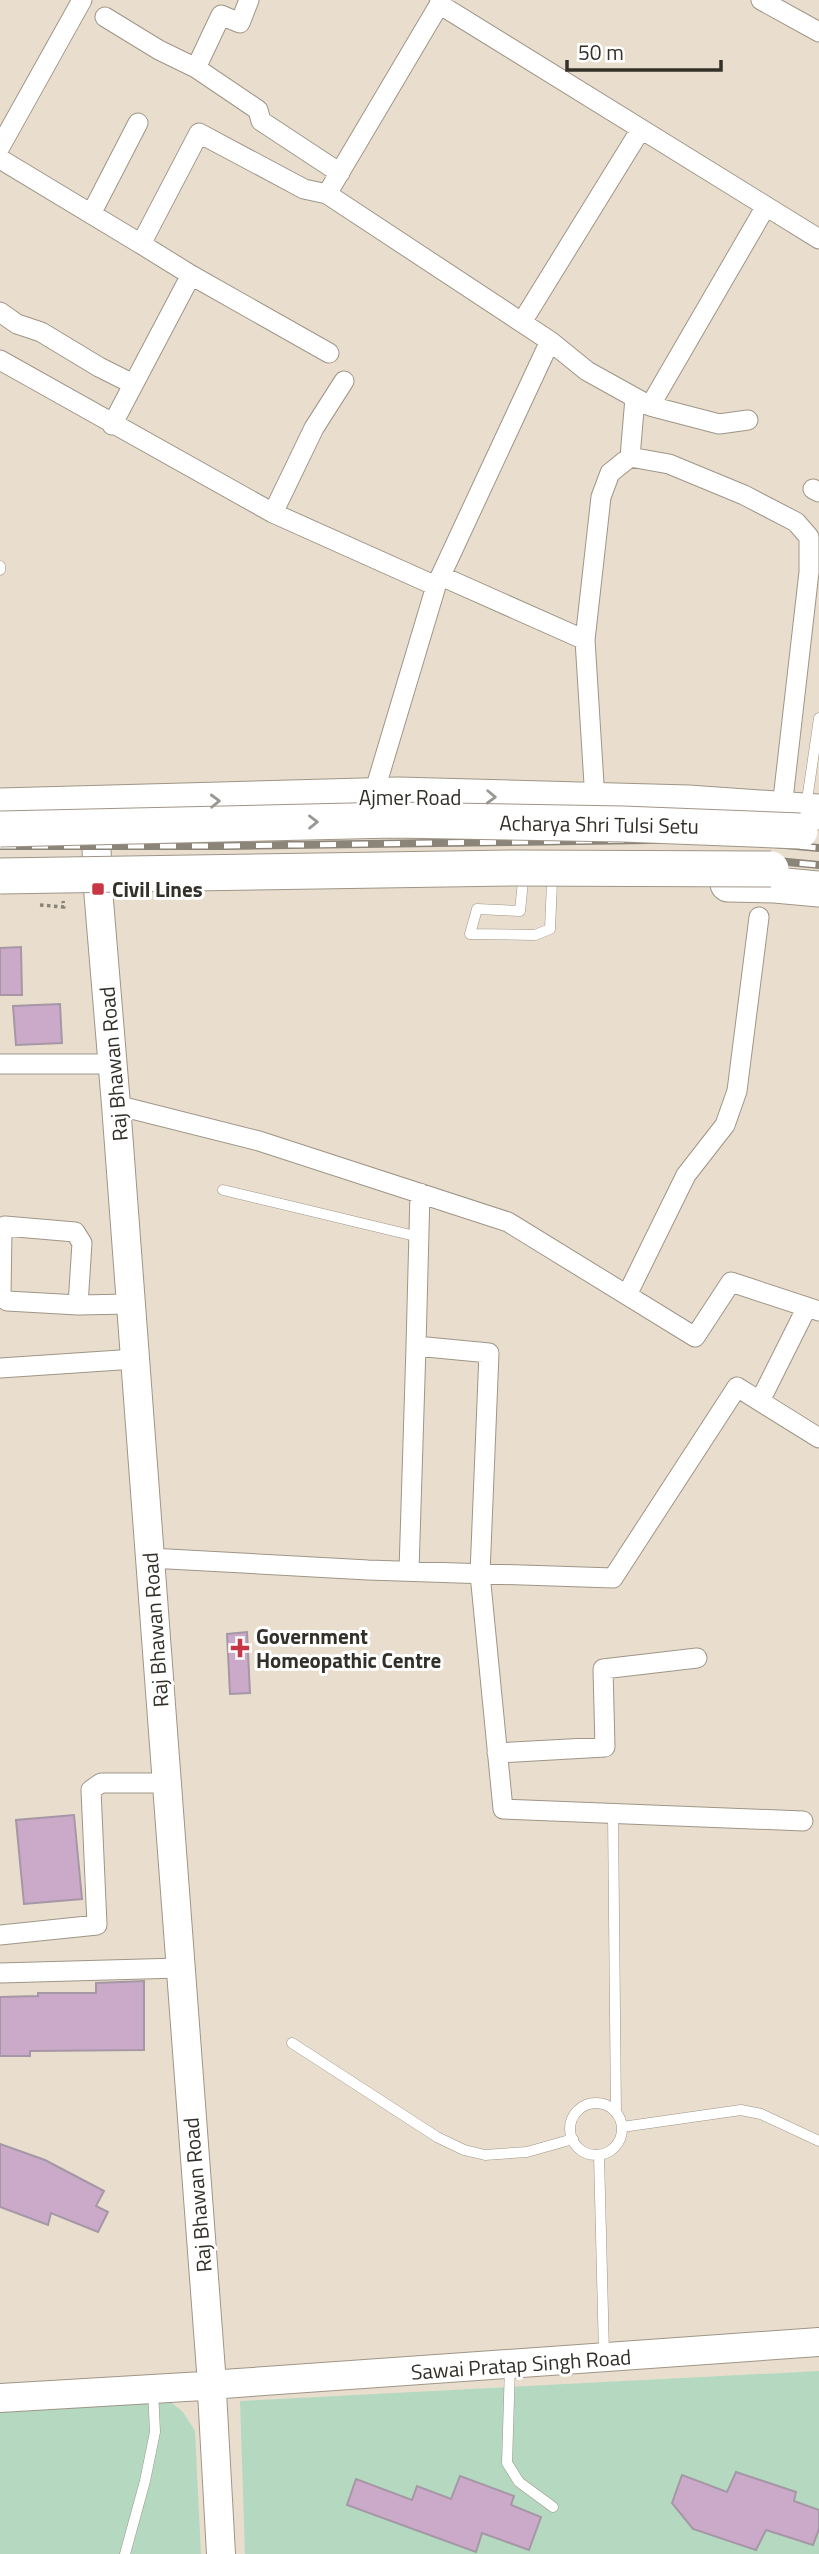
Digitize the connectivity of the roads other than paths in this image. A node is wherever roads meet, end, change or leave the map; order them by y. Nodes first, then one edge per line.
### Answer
1 (249, 0) edge
2 (761, 0) edge
3 (78, 1) edge
4 (440, 2) edge
5 (104, 17) dead end
6 (819, 32) edge
7 (195, 68) junction
8 (138, 123) dead end
9 (641, 129) junction
10 (0, 147) edge
11 (0, 159) edge
12 (340, 173) junction
13 (327, 194) junction
14 (766, 206) junction
15 (91, 214) junction
16 (819, 239) edge
17 (141, 244) junction
18 (191, 275) junction
19 (0, 312) edge
20 (522, 322) junction
21 (550, 341) junction
22 (329, 353) dead end
23 (0, 360) edge
24 (344, 381) dead end
25 (133, 384) junction
26 (643, 402) junction
27 (748, 420) dead end
28 (112, 425) junction
29 (630, 457) junction
30 (272, 513) junction
31 (438, 581) junction
32 (585, 640) junction
33 (819, 718) edge
34 (377, 797) junction
35 (595, 800) junction
36 (95, 804) junction
37 (0, 806) edge
38 (806, 816) edge
39 (0, 829) edge
40 (819, 873) edge
41 (0, 876) edge
42 (538, 882) junction
43 (0, 887) edge
44 (98, 888) junction
45 (819, 889) edge
46 (759, 917) dead end
47 (0, 1064) edge
48 (113, 1065) junction
49 (116, 1105) junction
50 (223, 1189) dead end
51 (420, 1194) junction
52 (419, 1237) junction
53 (627, 1295) junction
54 (131, 1304) junction
55 (78, 1305) junction
56 (813, 1309) edge
57 (416, 1346) junction
58 (135, 1359) junction
59 (0, 1368) edge
60 (760, 1401) junction
61 (819, 1438) edge
62 (150, 1558) junction
63 (409, 1571) junction
64 (480, 1574) junction
65 (697, 1658) dead end
66 (497, 1754) junction
67 (166, 1783) junction
68 (613, 1814) junction
69 (803, 1821) dead end
70 (0, 1935) edge
71 (179, 1968) junction
72 (0, 1973) edge
73 (292, 2043) dead end
74 (616, 2113) junction
75 (622, 2127) junction
76 (573, 2139) junction
77 (819, 2141) edge
78 (599, 2155) junction
79 (819, 2342) edge
80 (604, 2358) junction
81 (510, 2365) junction
82 (212, 2383) junction
83 (153, 2390) junction
84 (0, 2398) edge
85 (553, 2507) dead end
86 (125, 2554) edge
87 (221, 2554) edge

1 - 7 street
2 - 6 street
3 - 10 street
4 - 9 street
4 - 12 street
5 - 7 street
7 - 12 street
8 - 15 street
9 - 14 street
9 - 20 street
11 - 15 street
12 - 13 street
13 - 17 street
13 - 20 street
14 - 16 street
14 - 26 street
15 - 17 street
17 - 18 street
18 - 22 street
18 - 25 street
19 - 25 street
20 - 21 street
21 - 26 street
21 - 31 street
23 - 28 street
24 - 30 street
25 - 28 street
26 - 27 street
26 - 29 street
28 - 30 street
29 - 32 street
29 - 38 street
30 - 31 street
31 - 32 street
31 - 34 street
32 - 35 street
33 - 38 lane
34 -> 35 highway, Ajmer Road
36 -> 34 highway, Ajmer Road
35 - 38 highway, Ajmer Road
36 - 37 highway, Ajmer Road
36 - 44 street, Raj Bhawan Road
39 -> 38 highway, Acharya Shri Tulsi Setu, bridge
40 - 41 highway, Acharya Shri Tulsi Setu, bridge
42 - 42 lane
42 - 44 highway
42 - 45 highway
43 - 44 highway
44 - 48 street, Raj Bhawan Road
46 - 53 street
47 - 48 street
48 - 49 street, Raj Bhawan Road
49 - 51 street
49 - 54 street, Raj Bhawan Road
50 - 52 lane
51 - 52 street
51 - 53 street
52 - 57 street
53 - 56 street
54 - 55 street
54 - 58 street, Raj Bhawan Road
55 - 55 street
56 - 60 street
57 - 63 street
57 - 64 street
58 - 59 street
58 - 62 street, Raj Bhawan Road
60 - 61 street
60 - 64 street
62 - 63 street
62 - 67 street, Raj Bhawan Road
63 - 64 street
64 - 66 street
65 - 66 street
66 - 68 street
67 - 70 street
67 - 71 street, Raj Bhawan Road
68 - 69 street
68 - 74 lane
71 - 72 street
71 - 82 street, Raj Bhawan Road
73 - 76 lane
74 - 75 lane
74 - 76 lane
75 - 77 lane
75 - 78 lane
76 - 78 lane
78 - 80 lane
79 - 80 street, Sawai Pratap Singh Road
80 - 81 street, Sawai Pratap Singh Road
81 - 82 street, Sawai Pratap Singh Road
81 - 85 lane
82 - 83 street, Sawai Pratap Singh Road
82 - 87 street, Raj Bhawan Road
83 - 84 street, Sawai Pratap Singh Road
83 - 86 lane

